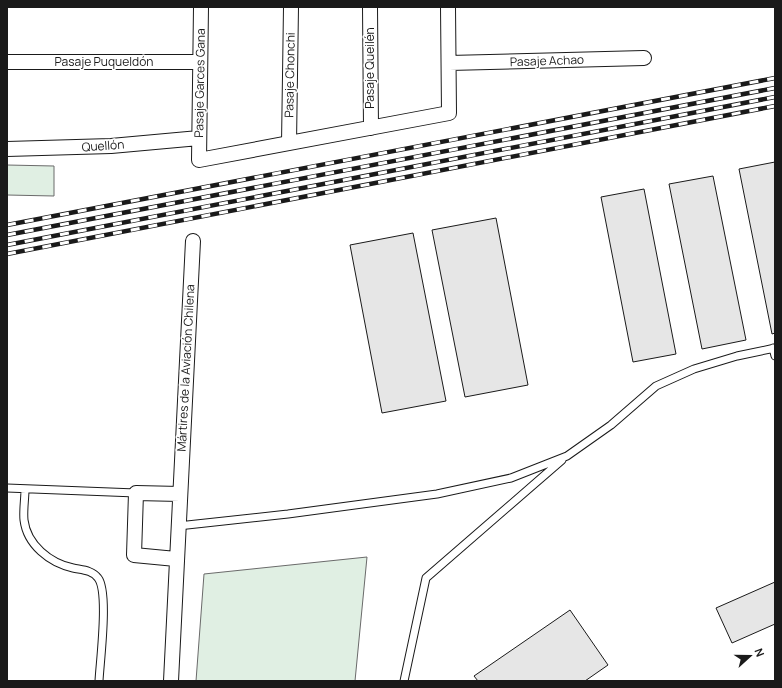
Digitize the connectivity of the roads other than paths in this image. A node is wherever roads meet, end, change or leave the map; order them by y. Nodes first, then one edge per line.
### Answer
1 (201, 7) edge
2 (291, 7) edge
3 (370, 7) edge
4 (448, 7) edge
5 (644, 58) dead end
6 (7, 62) edge
7 (200, 62) junction
8 (449, 64) junction
9 (371, 128) junction
10 (199, 138) junction
11 (289, 143) junction
12 (7, 150) edge
13 (193, 241) dead end
14 (774, 348) edge
15 (775, 356) edge
16 (567, 456) junction
17 (7, 488) edge
18 (25, 489) junction
19 (136, 494) junction
20 (180, 494) junction
21 (178, 526) junction
22 (176, 559) junction
23 (100, 681) edge
24 (172, 681) edge
25 (404, 681) edge

1 - 7 street, Pasaje Garces Gana
2 - 11 street, Pasaje Chonchi
3 - 9 street, Pasaje Queilén
4 - 8 street
5 - 8 street, Pasaje Achao
6 - 7 street, Pasaje Puqueldón
7 - 10 street, Pasaje Garces Gana
8 - 9 street
9 - 11 street
10 - 11 street, Pasaje Garces Gana
10 - 12 street, Quellón
13 - 20 street, Mártires de la Aviación Chilena
14 - 15 lane
14 - 16 lane
16 - 21 lane
16 - 25 lane
17 - 18 lane
18 - 19 lane
18 - 23 lane
19 - 20 street
19 - 22 street
20 - 21 street, Mártires de la Aviación Chilena
21 - 22 street, Mártires de la Aviación Chilena
22 - 24 street, Mártires de la Aviación Chilena

